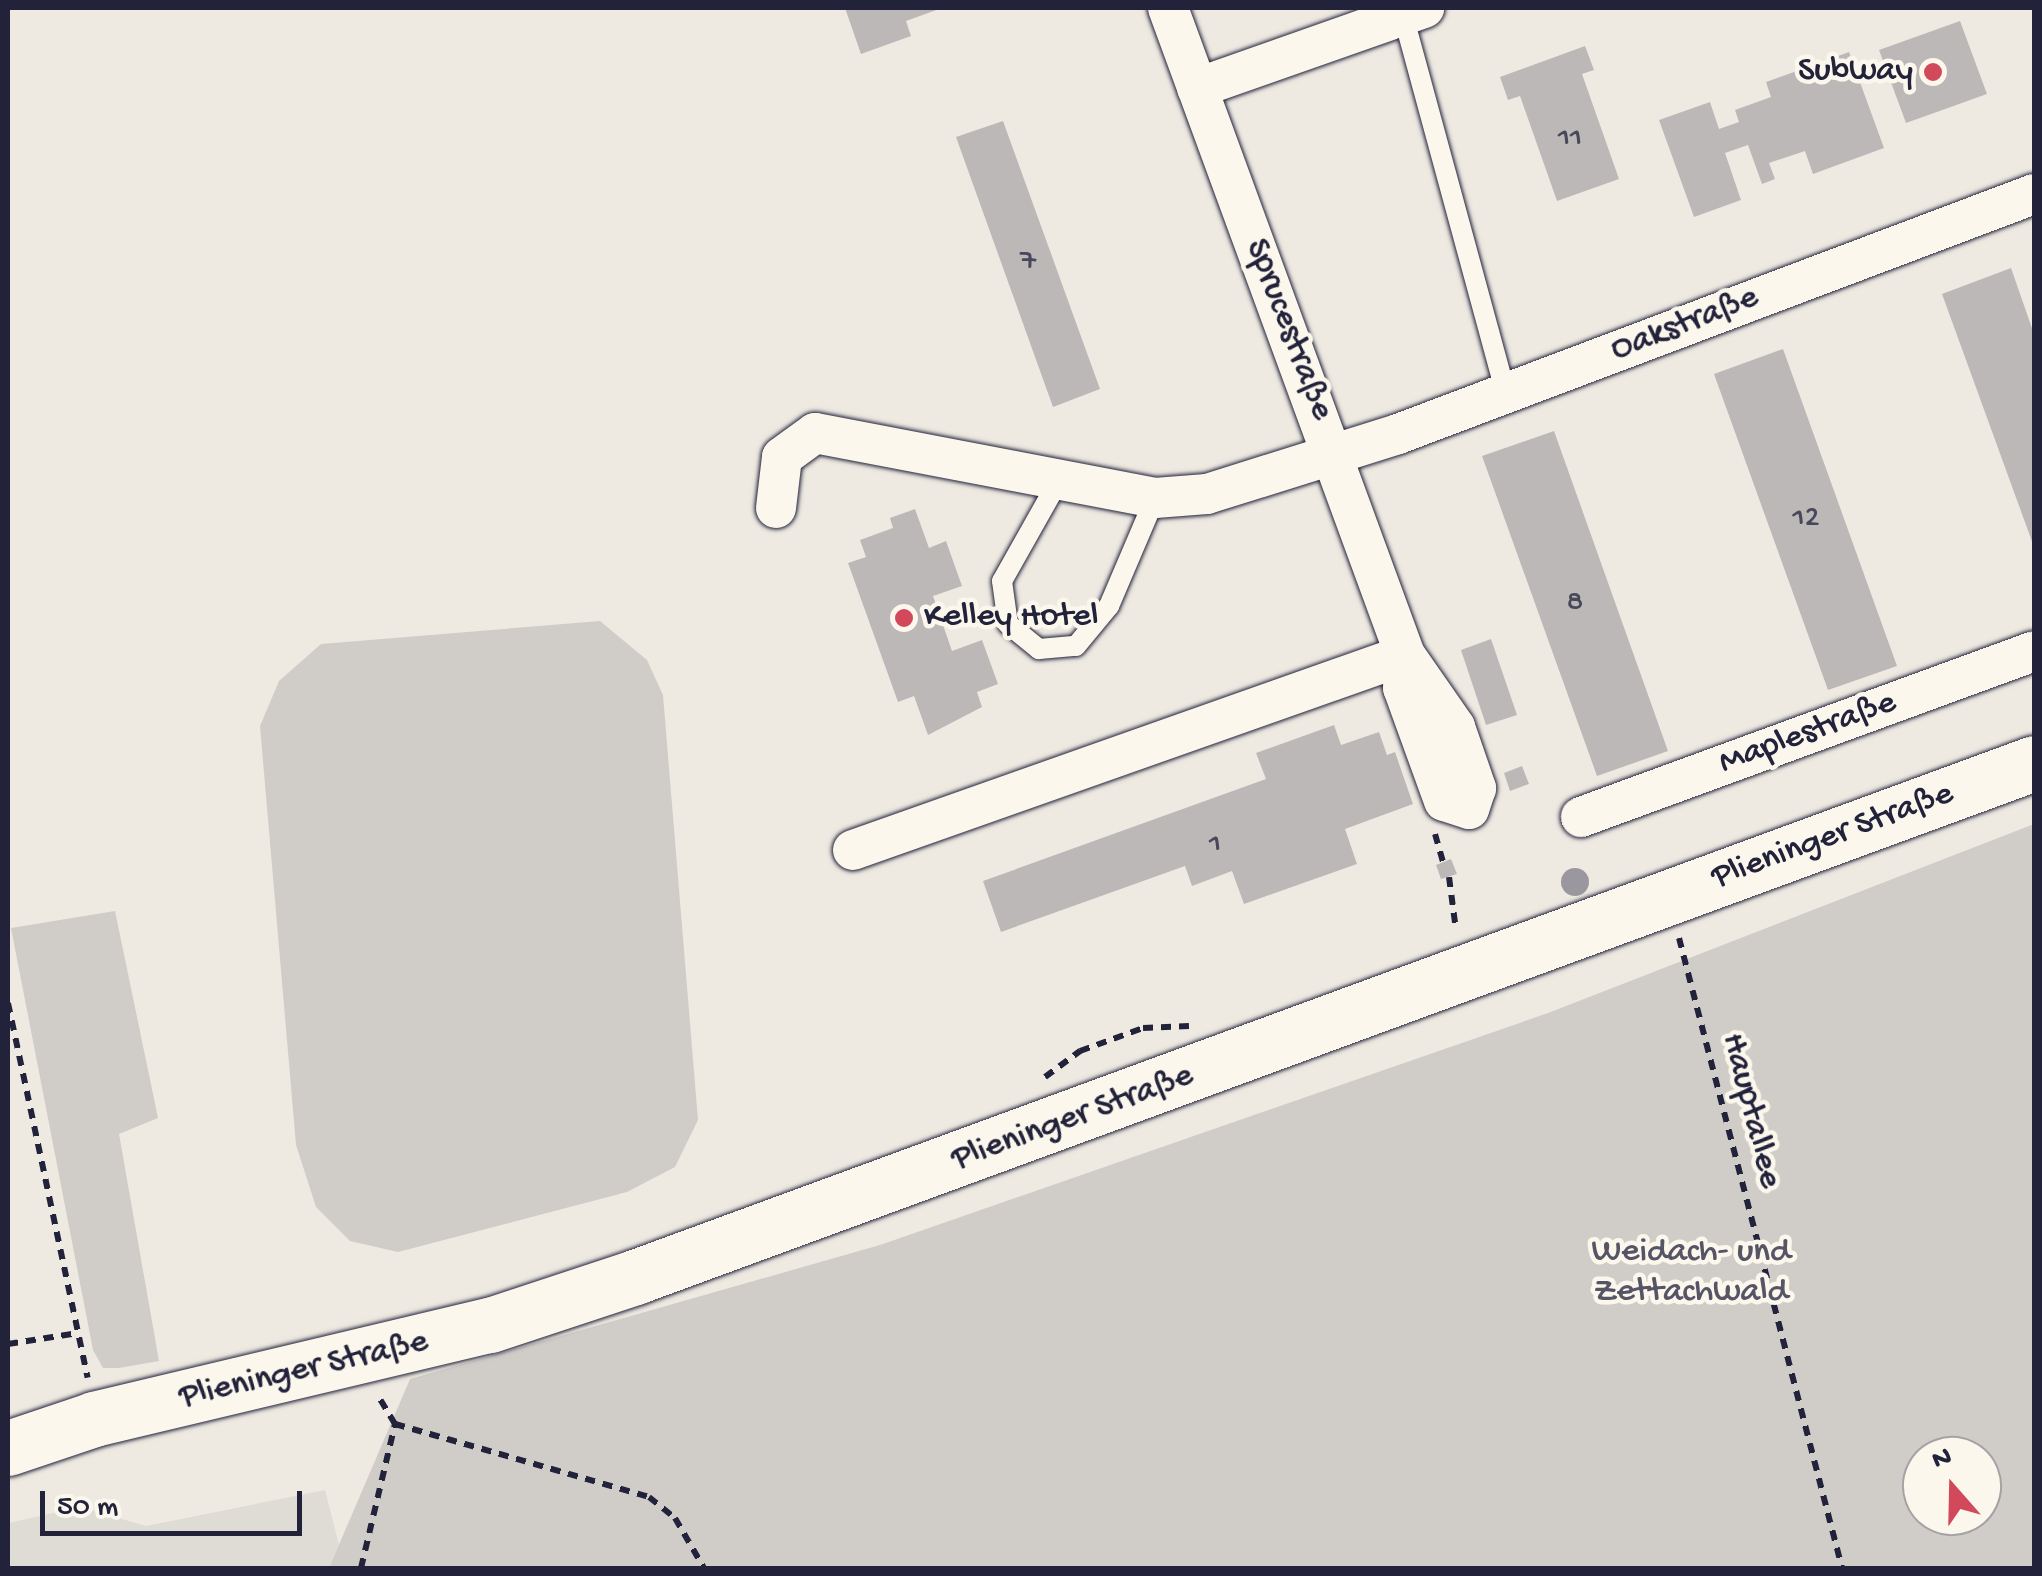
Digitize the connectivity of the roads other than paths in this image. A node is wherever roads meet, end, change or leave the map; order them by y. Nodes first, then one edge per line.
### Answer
1 (1168, 8) edge
2 (1414, 11) edge
3 (1197, 88) junction
4 (2034, 194) edge
5 (1506, 393) junction
6 (1335, 454) junction
7 (1059, 480) junction
8 (1155, 498) junction
9 (776, 508) dead end
10 (2034, 651) edge
11 (2034, 763) edge
12 (1581, 817) dead end
13 (853, 850) dead end
14 (94, 1419) junction
15 (8, 1421) edge
16 (8, 1448) edge

1 - 3 street, Sprucestraße
2 - 3 street
2 - 5 lane
3 - 6 street, Sprucestraße
4 - 5 street, Oakstraße
5 - 6 street, Oakstraße
6 - 8 street, Oakstraße
6 - 13 street, Sprucestraße
7 - 8 street, Oakstraße
7 - 8 lane
7 - 9 street, Oakstraße
10 - 12 street, Maplestraße
11 - 14 main road, Plieninger Straße
14 - 15 main road, Plieninger Straße
14 - 16 main road, Plieninger Straße

